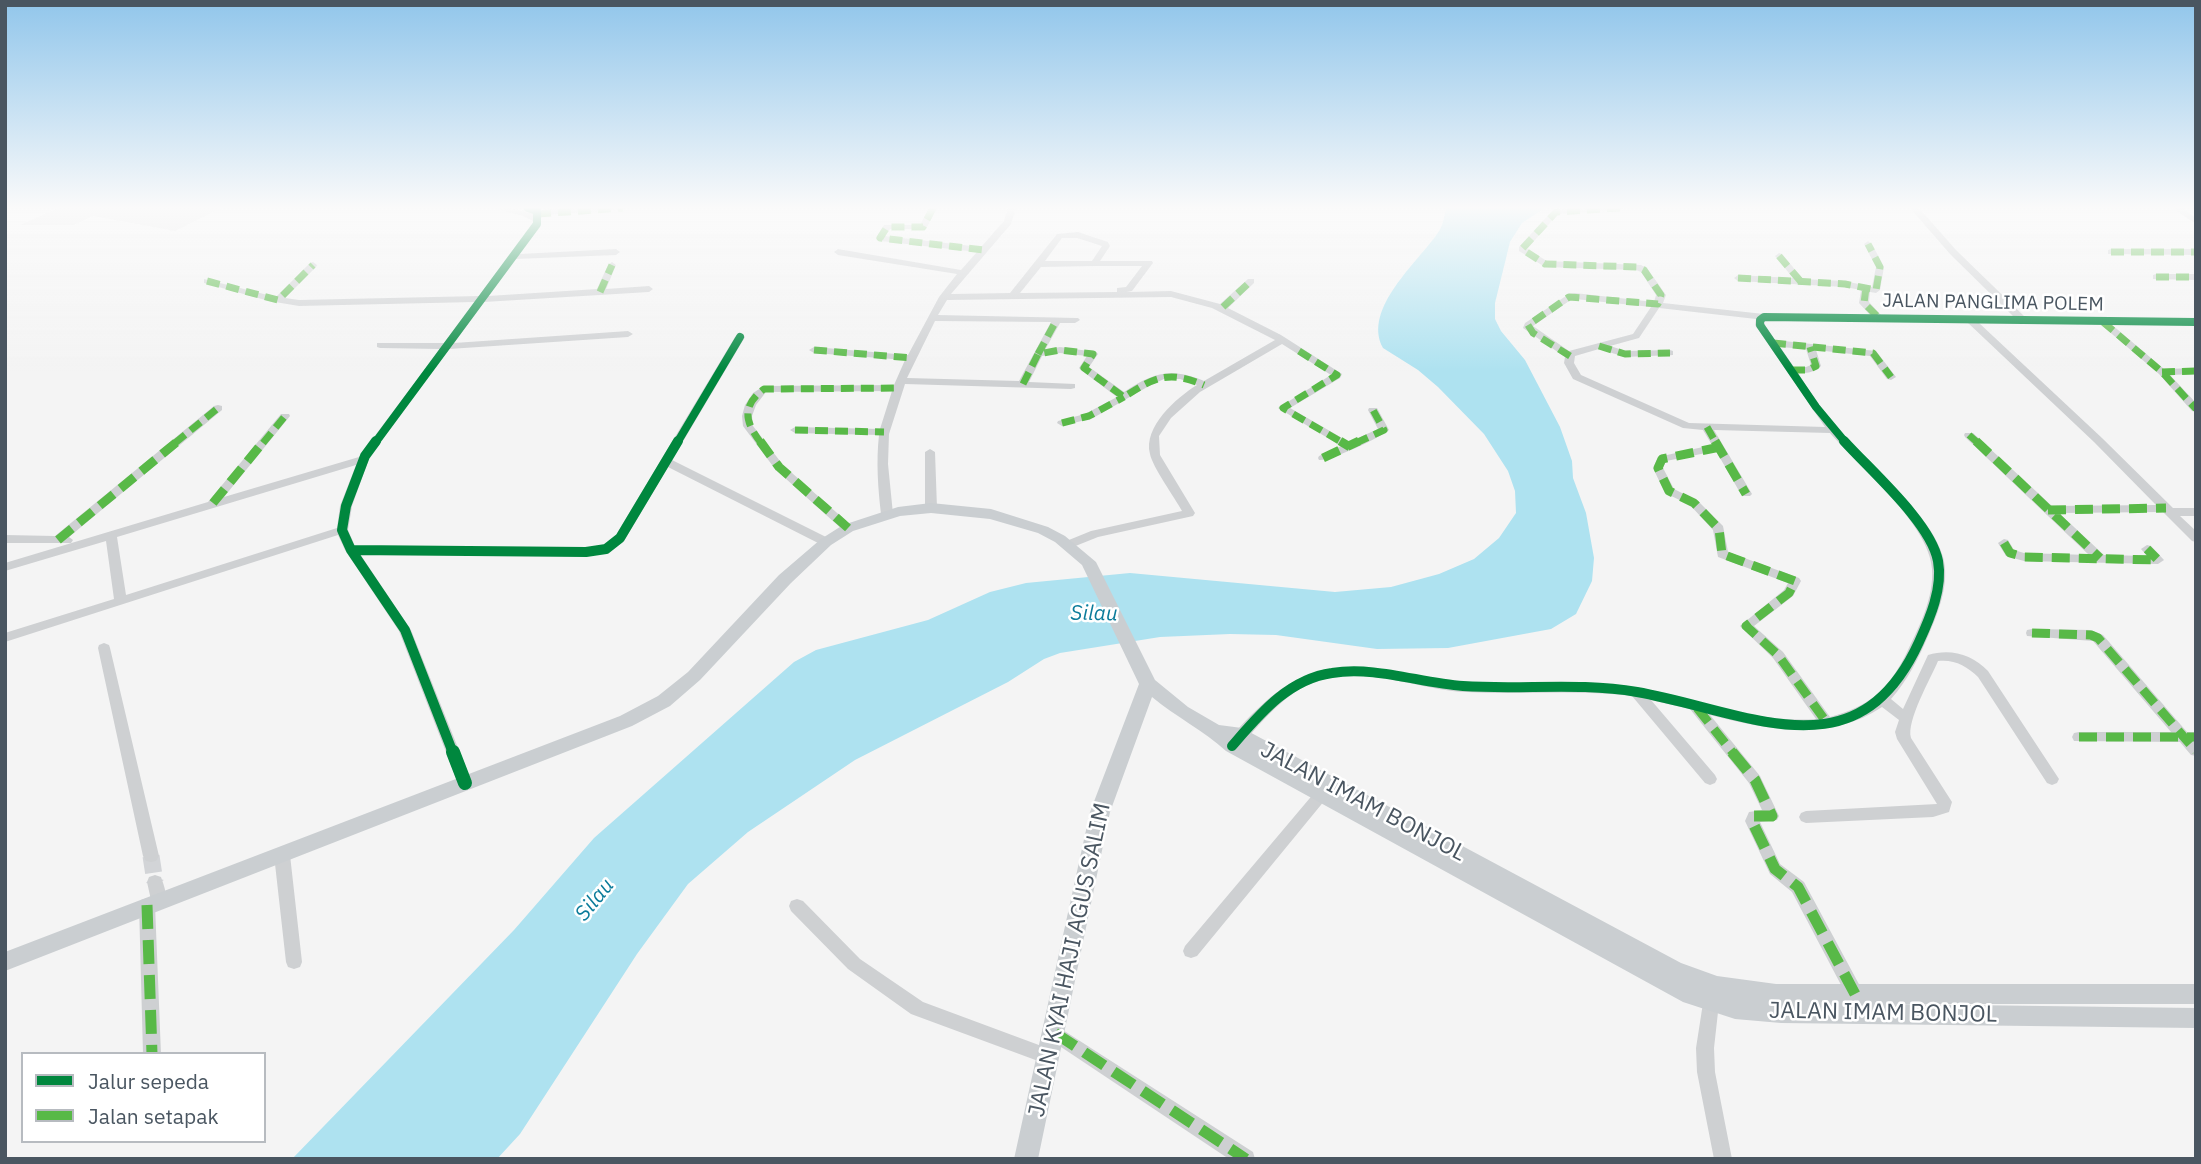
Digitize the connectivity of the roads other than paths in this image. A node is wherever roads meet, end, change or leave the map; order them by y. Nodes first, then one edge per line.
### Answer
1 (509, 262) edge
2 (897, 262) edge
3 (973, 262) edge
4 (1542, 262) edge
5 (1785, 262) edge
6 (1878, 262) edge
7 (1964, 262) edge
8 (1038, 264) joint
9 (1094, 264) joint
10 (313, 265) dead end
11 (612, 265) dead end
12 (964, 273) junction
13 (2156, 277) dead end
14 (2196, 277) edge
15 (1738, 278) dead end
16 (207, 281) dead end
17 (1251, 281) dead end
18 (1802, 283) junction
19 (1866, 288) junction
20 (649, 289) dead end
21 (600, 292) junction
22 (1015, 294) junction
23 (944, 297) junction
24 (481, 299) junction
25 (278, 300) junction
26 (1658, 304) junction
27 (1223, 307) junction
28 (1764, 317) junction
29 (932, 318) junction
30 (1880, 319) junction
31 (1075, 320) dead end
32 (1971, 320) junction
33 (1056, 321) junction
34 (2024, 321) junction
35 (2103, 322) junction
36 (2196, 323) edge
37 (628, 334) dead end
38 (740, 338) dead end
39 (1282, 340) junction
40 (1773, 343) junction
41 (380, 345) dead end
42 (446, 346) junction
43 (1598, 346) junction
44 (1810, 347) junction
45 (814, 350) dead end
46 (1299, 351) joint
47 (1670, 353) dead end
48 (1038, 355) junction
49 (1570, 356) junction
50 (912, 359) junction
51 (1792, 370) junction
52 (2196, 371) edge
53 (2162, 372) junction
54 (1891, 377) dead end
55 (901, 384) junction
56 (1023, 384) junction
57 (1204, 385) junction
58 (1071, 386) dead end
59 (1124, 397) junction
60 (218, 408) dead end
61 (1373, 410) dead end
62 (2196, 410) edge
63 (285, 416) dead end
64 (1062, 423) dead end
65 (1707, 427) junction
66 (795, 430) dead end
67 (1834, 430) junction
68 (884, 432) junction
69 (1969, 435) dead end
70 (1350, 447) junction
71 (1720, 447) junction
72 (930, 452) dead end
73 (1323, 458) dead end
74 (363, 459) junction
75 (665, 461) junction
76 (1746, 494) dead end
77 (213, 503) junction
78 (930, 508) junction
79 (2048, 510) junction
80 (2168, 510) junction
81 (2196, 512) edge
82 (887, 514) junction
83 (848, 528) junction
84 (342, 530) junction
85 (111, 536) junction
86 (2196, 538) edge
87 (5, 539) edge
88 (58, 540) junction
89 (91, 541) junction
90 (825, 542) junction
91 (2004, 543) dead end
92 (1068, 545) junction
93 (2147, 549) dead end
94 (351, 550) junction
95 (2100, 558) junction
96 (5, 567) edge
97 (121, 601) junction
98 (2032, 633) dead end
99 (5, 638) edge
100 (104, 648) dead end
101 (1148, 684) junction
102 (1636, 692) junction
103 (1883, 700) junction
104 (1694, 705) junction
105 (1906, 718) junction
106 (1827, 723) junction
107 (2189, 736) edge
108 (2079, 737) dead end
109 (1229, 738) junction
110 (2196, 751) edge
111 (1710, 779) dead end
112 (2052, 779) dead end
113 (465, 783) junction
114 (1331, 796) junction
115 (1805, 817) dead end
116 (282, 855) junction
117 (151, 856) tunnel mouth
118 (154, 896) junction
119 (797, 906) dead end
120 (1191, 951) dead end
121 (5, 962) edge
122 (293, 962) dead end
123 (2024, 993) junction
124 (1855, 994) junction
125 (2196, 994) edge
126 (1711, 1003) junction
127 (2039, 1016) junction
128 (2196, 1018) edge
129 (1055, 1033) junction
130 (152, 1052) edge
131 (1049, 1057) junction
132 (1026, 1159) edge
133 (1247, 1159) edge
134 (1723, 1159) edge

1 - 24 street
2 - 12 street
3 - 12 street
4 - 26 street
5 - 18 street
6 - 19 street
7 - 34 street
8 - 9 street
8 - 22 street
9 - 22 street
10 - 25 street
11 - 21 street
12 - 23 street
13 - 14 street
15 - 18 street
16 - 25 street
17 - 27 street
18 - 19 street
19 - 30 street
20 - 21 street
21 - 24 street
22 - 23 street
22 - 27 street
23 - 29 street
24 - 25 street
24 - 42 street
26 - 28 street, JALAN PANGLIMA POLEM
26 - 43 street
26 - 49 street, JALAN PANGLIMA POLEM
27 - 39 street
28 - 30 street, JALAN PANGLIMA POLEM
28 - 40 street
29 - 33 street
29 - 50 street
30 - 32 street, JALAN PANGLIMA POLEM
31 - 33 street
32 - 34 street, JALAN PANGLIMA POLEM
32 - 80 street
33 - 48 street
34 - 35 street, JALAN PANGLIMA POLEM
35 - 36 street, JALAN PANGLIMA POLEM
35 - 53 street
37 - 42 street
38 - 75 street
39 - 46 street
39 - 57 street
40 - 44 street
40 - 51 street
41 - 42 street
42 - 74 street
43 - 47 street
43 - 49 street
44 - 51 street
44 - 54 street
45 - 50 street
46 - 70 street
48 - 56 street
48 - 59 street
49 - 65 street
50 - 55 street
51 - 67 street
52 - 53 street
53 - 62 street
55 - 56 street
55 - 68 street
55 - 83 street
56 - 58 street
57 - 59 street
57 - 92 street
59 - 64 street
60 - 88 street
61 - 70 street
63 - 77 street
65 - 67 street
65 - 71 street
66 - 68 street
67 - 103 street
68 - 82 street
69 - 79 street
70 - 73 street
71 - 76 street
71 - 106 street
72 - 78 street
74 - 77 street
74 - 84 street
75 - 90 street
75 - 94 street
77 - 85 street
78 - 82 main road
78 - 92 main road
79 - 80 street
79 - 95 street
80 - 81 street
80 - 86 street
82 - 83 main road
83 - 90 main road
84 - 94 street
84 - 97 street
85 - 89 street
85 - 97 street
87 - 88 street
88 - 89 street
89 - 96 street
90 - 113 main road
91 - 95 street
92 - 101 main road
93 - 95 street
94 - 113 street
97 - 99 street
98 - 107 street
100 - 117 street
101 - 109 main road, JALAN IMAM BONJOL
101 - 129 main road, JALAN KYAI HAJI AGUS SALIM
102 - 104 street
102 - 109 street
102 - 111 street
103 - 105 street
103 - 106 street
104 - 106 street
104 - 124 street
105 - 112 street
105 - 115 street
107 - 108 street
107 - 110 street
109 - 114 main road, JALAN IMAM BONJOL
113 - 116 main road
114 - 120 street
114 - 124 main road, JALAN IMAM BONJOL
114 - 126 main road, JALAN IMAM BONJOL
116 - 118 main road
116 - 122 street
118 - 121 main road
118 - 130 street
119 - 131 street
123 - 124 main road, JALAN IMAM BONJOL
123 - 125 main road, JALAN IMAM BONJOL
123 - 127 main road
126 - 127 main road, JALAN IMAM BONJOL
126 - 134 street
127 - 128 main road, JALAN IMAM BONJOL
129 - 131 main road, JALAN KYAI HAJI AGUS SALIM
129 - 133 street
131 - 132 main road, JALAN KYAI HAJI AGUS SALIM

